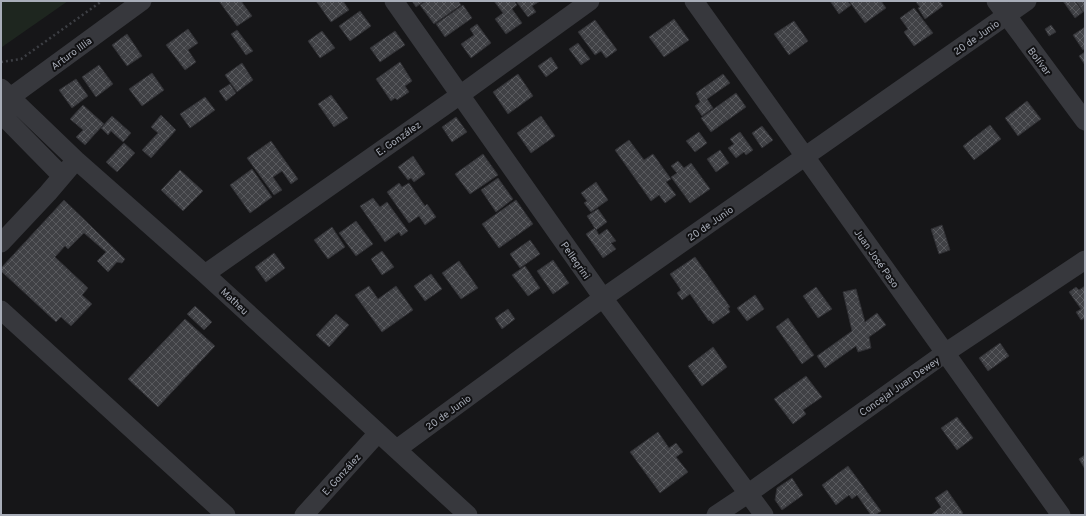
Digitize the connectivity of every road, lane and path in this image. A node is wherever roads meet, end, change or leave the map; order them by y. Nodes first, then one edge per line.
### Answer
1 (102, 1) edge
2 (142, 1) edge
3 (394, 1) edge
4 (590, 1) edge
5 (694, 1) edge
6 (1027, 1) edge
7 (1001, 8) edge
8 (1, 62) edge
9 (460, 95) junction
10 (4, 96) edge
11 (1, 114) edge
12 (1085, 121) edge
13 (805, 157) junction
14 (76, 160) junction
15 (62, 176) junction
16 (1, 243) edge
17 (1085, 260) edge
18 (205, 274) junction
19 (603, 298) junction
20 (1, 310) edge
21 (945, 353) junction
22 (378, 433) junction
23 (397, 450) junction
24 (749, 493) junction
25 (226, 515) edge
26 (304, 515) edge
27 (468, 515) edge
28 (716, 515) edge
29 (764, 515) edge
30 (1061, 515) edge

1 - 8 path
2 - 10 street, Arturo Illia
3 - 9 street, Pellegrini
4 - 9 street, E. González
5 - 13 street, Juan José Paso
6 - 7 street, 20 de Junio
7 - 12 street, Bolívar
7 - 13 street, 20 de Junio
9 - 18 street, E. González
9 - 19 street, Pellegrini
10 - 14 street, Matheu
11 - 15 street
13 - 19 street, 20 de Junio
13 - 21 street, Juan José Paso
14 - 15 street
14 - 18 street, Matheu
15 - 16 street
17 - 21 street, Concejal Juan Dewey
18 - 22 street, Matheu
19 - 23 street, 20 de Junio
19 - 24 street, Pellegrini
20 - 25 street
21 - 24 street, Concejal Juan Dewey
21 - 30 street, Juan José Paso
22 - 23 street, Matheu
22 - 26 street, E. González
23 - 27 street, Matheu
24 - 28 street, Concejal Juan Dewey
24 - 29 street, Pellegrini

